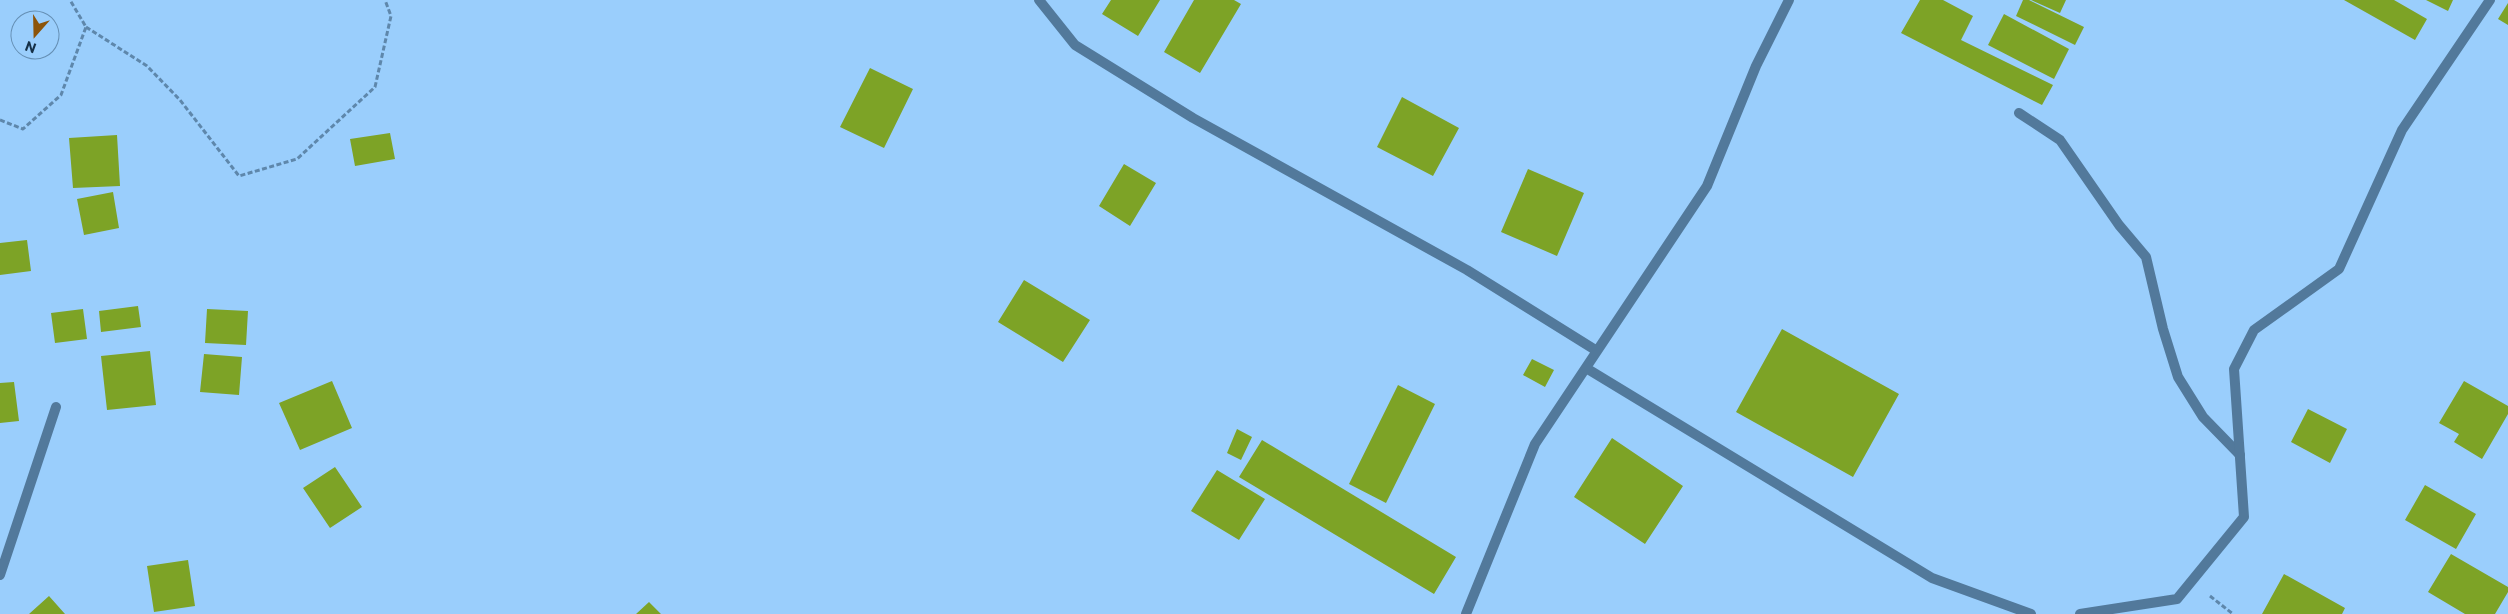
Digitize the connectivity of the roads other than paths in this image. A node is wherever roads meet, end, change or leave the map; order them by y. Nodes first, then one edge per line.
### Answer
1 (1039, 0) edge
2 (1789, 0) edge
3 (2490, 0) edge
4 (2020, 113) dead end
5 (1597, 351) junction
6 (1586, 368) junction
7 (56, 407) dead end
8 (2240, 455) junction
9 (0, 575) edge
10 (1466, 614) edge
11 (2031, 614) edge
12 (2080, 614) edge

1 - 5 street
2 - 5 street
3 - 8 street
4 - 8 street
5 - 6 street
6 - 10 street
6 - 11 street
7 - 9 street
8 - 12 street

